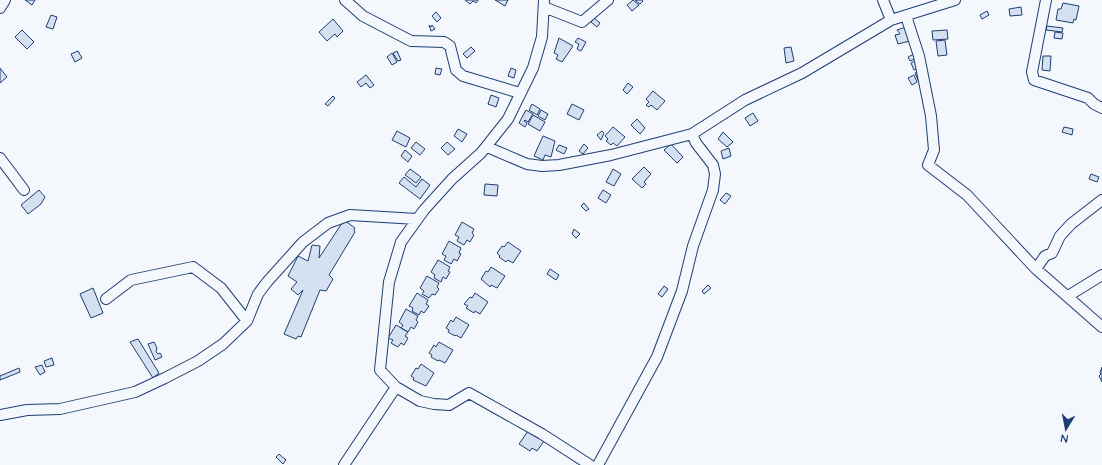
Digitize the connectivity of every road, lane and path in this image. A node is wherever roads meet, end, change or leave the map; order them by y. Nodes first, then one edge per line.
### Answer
1 (5, 0) edge
2 (345, 0) edge
3 (608, 0) edge
4 (883, 0) edge
5 (955, 0) edge
6 (1046, 0) edge
7 (544, 4) edge
8 (0, 8) edge
9 (906, 16) junction
10 (891, 20) junction
11 (520, 93) junction
12 (1102, 108) edge
13 (692, 134) junction
14 (487, 147) junction
15 (0, 158) edge
16 (24, 190) dead end
17 (1102, 200) edge
18 (417, 219) junction
19 (1036, 269) junction
20 (1102, 275) edge
21 (1068, 296) junction
22 (106, 299) dead end
23 (247, 321) junction
24 (1102, 327) edge
25 (396, 387) junction
26 (0, 415) edge
27 (344, 465) edge
28 (590, 465) edge
29 (598, 465) edge

1 - 8 street
2 - 11 street
3 - 7 street
4 - 10 street
5 - 9 street
6 - 12 street
7 - 11 street
9 - 10 street
9 - 19 street
10 - 13 street
11 - 14 street
13 - 14 street
13 - 29 street
14 - 18 street
15 - 16 street
17 - 19 street
18 - 23 street
18 - 25 street
19 - 21 street
20 - 21 street
21 - 24 street
22 - 23 street
23 - 26 street
25 - 27 street
25 - 28 street

